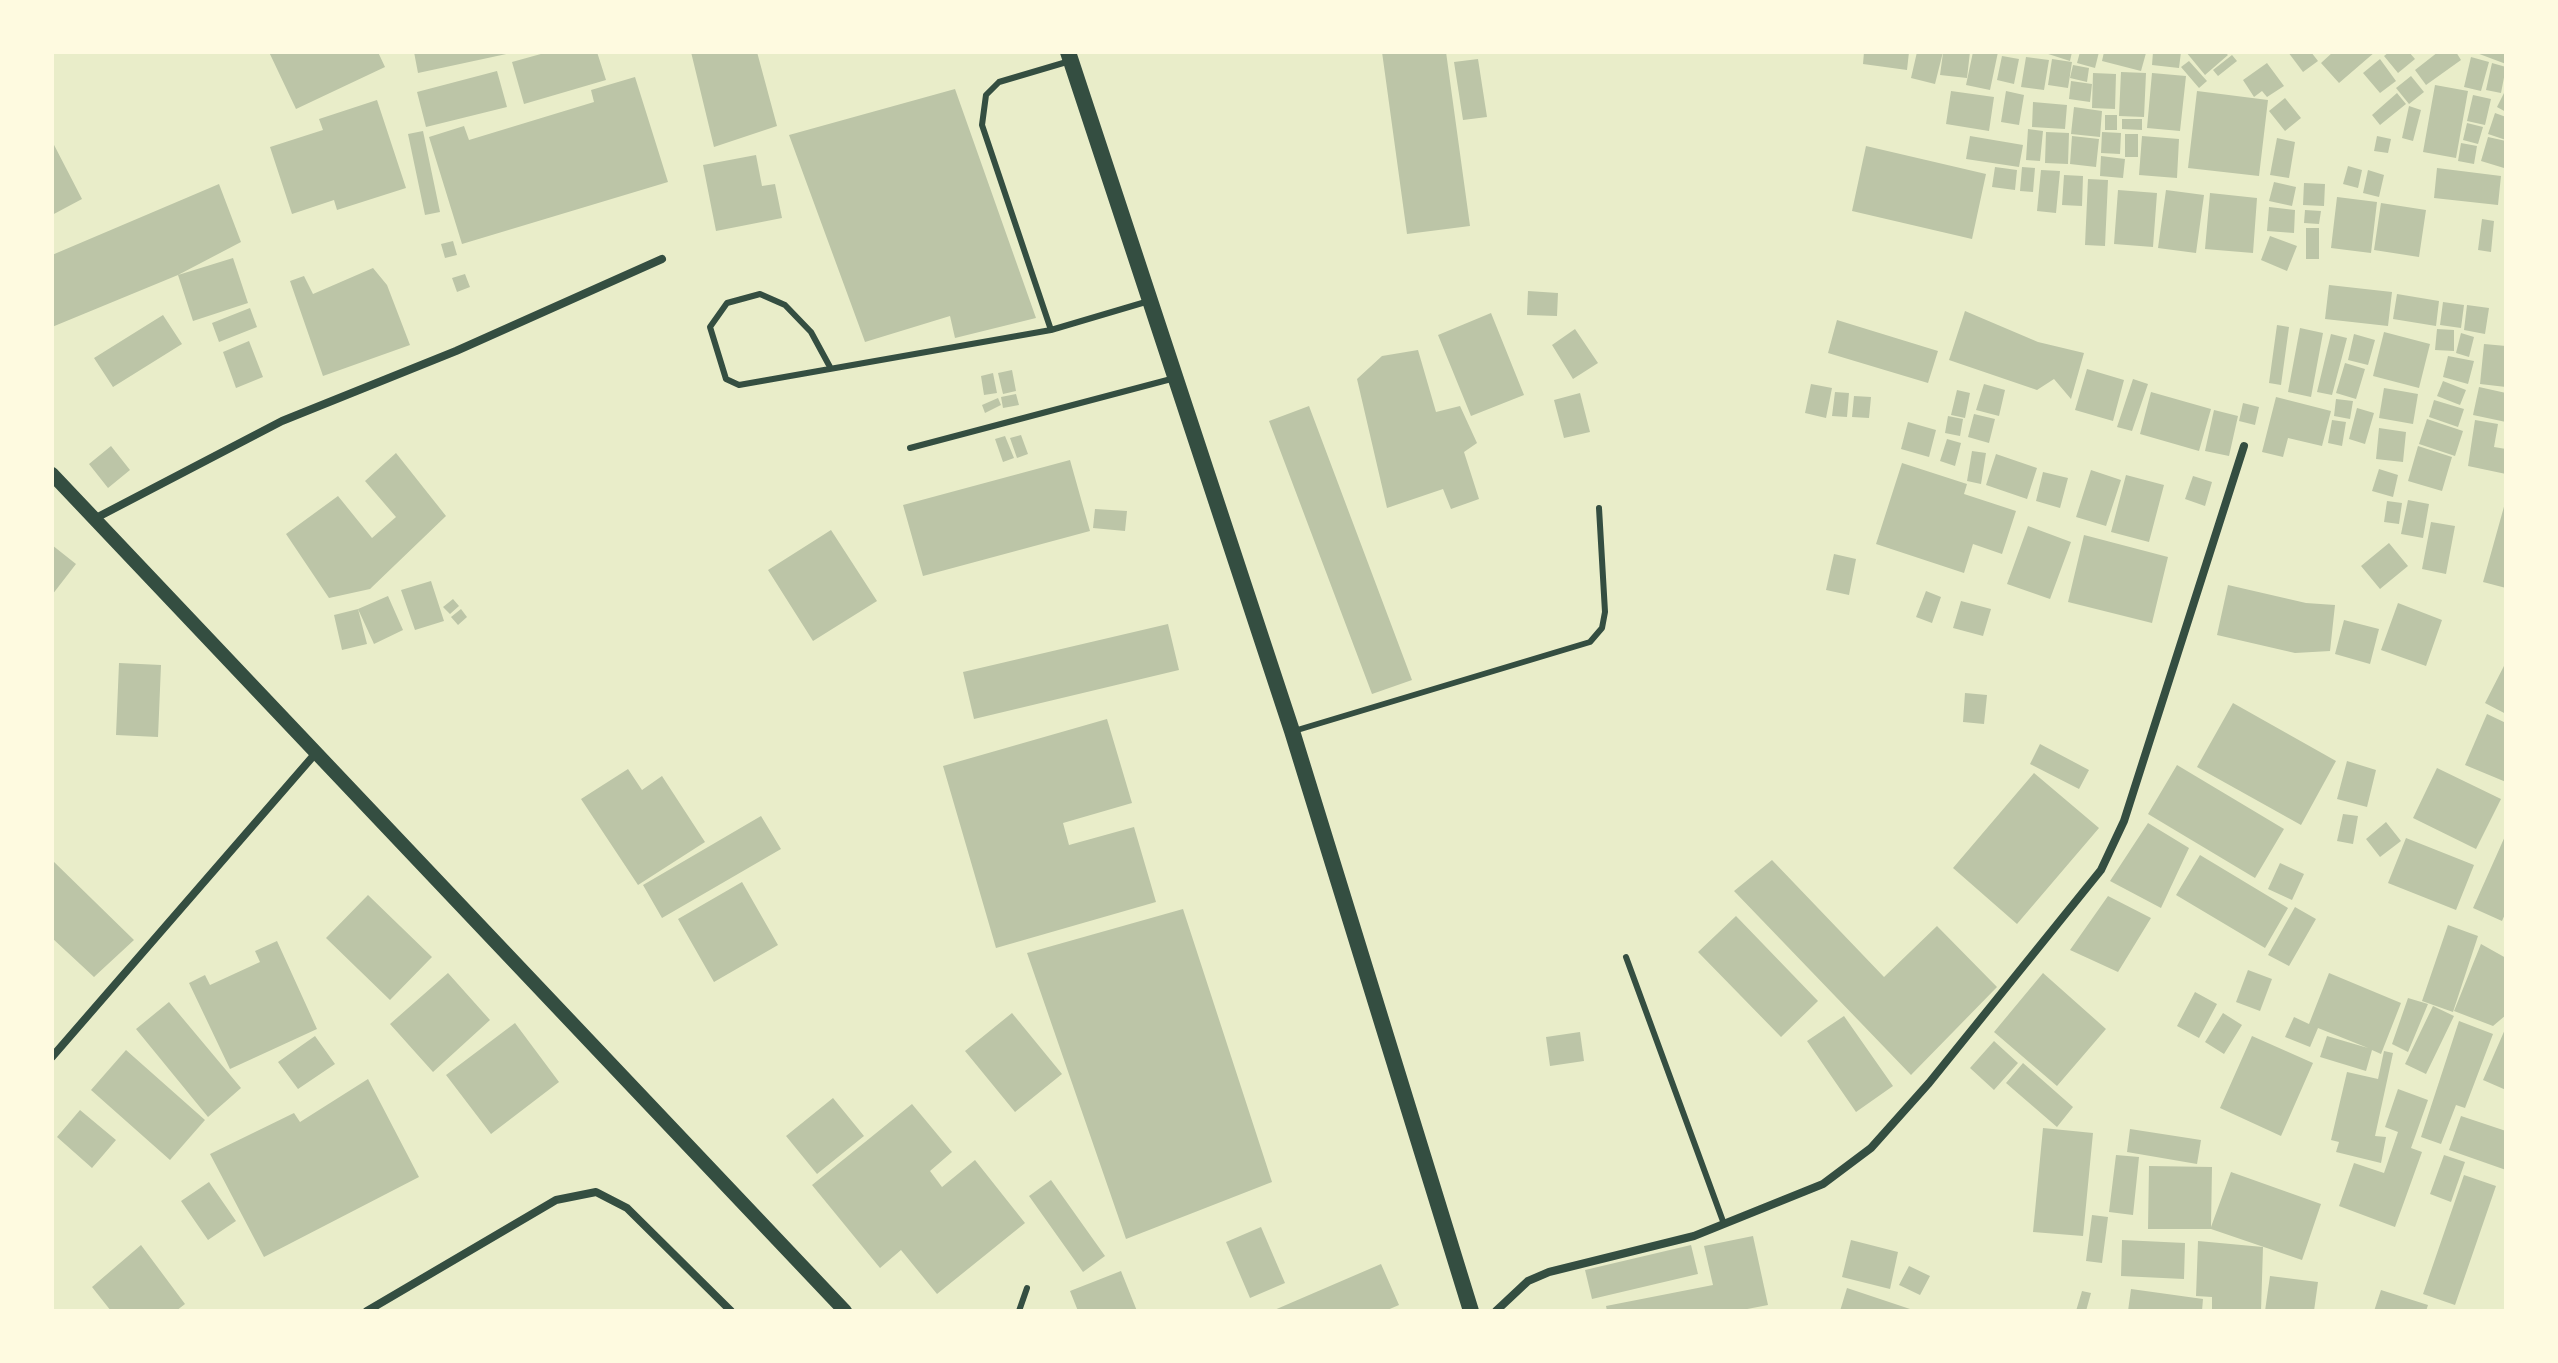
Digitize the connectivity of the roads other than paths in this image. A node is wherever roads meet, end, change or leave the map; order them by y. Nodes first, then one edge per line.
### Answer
1 (1069, 56) edge
2 (662, 259) dead end
3 (1149, 301) junction
4 (1051, 330) junction
5 (830, 367) junction
6 (1175, 378) junction
7 (2244, 446) dead end
8 (910, 448) dead end
9 (52, 474) edge
10 (1599, 508) dead end
11 (94, 519) junction
12 (1292, 731) junction
13 (315, 754) junction
14 (1626, 957) dead end
15 (52, 1057) edge
16 (1724, 1224) junction
17 (1027, 1288) dead end
18 (367, 1311) edge
19 (731, 1311) edge
20 (845, 1311) edge
21 (1019, 1311) edge
22 (1471, 1311) edge
23 (1496, 1311) edge

1 - 3 main road
1 - 4 lane
2 - 11 street
3 - 4 lane
3 - 6 main road
4 - 5 lane
5 - 5 lane
6 - 8 lane
6 - 12 main road
7 - 16 street
9 - 11 street
10 - 12 lane
11 - 13 street
12 - 22 main road
13 - 15 street
13 - 20 street
14 - 16 lane
16 - 23 street
17 - 21 lane
18 - 19 street

